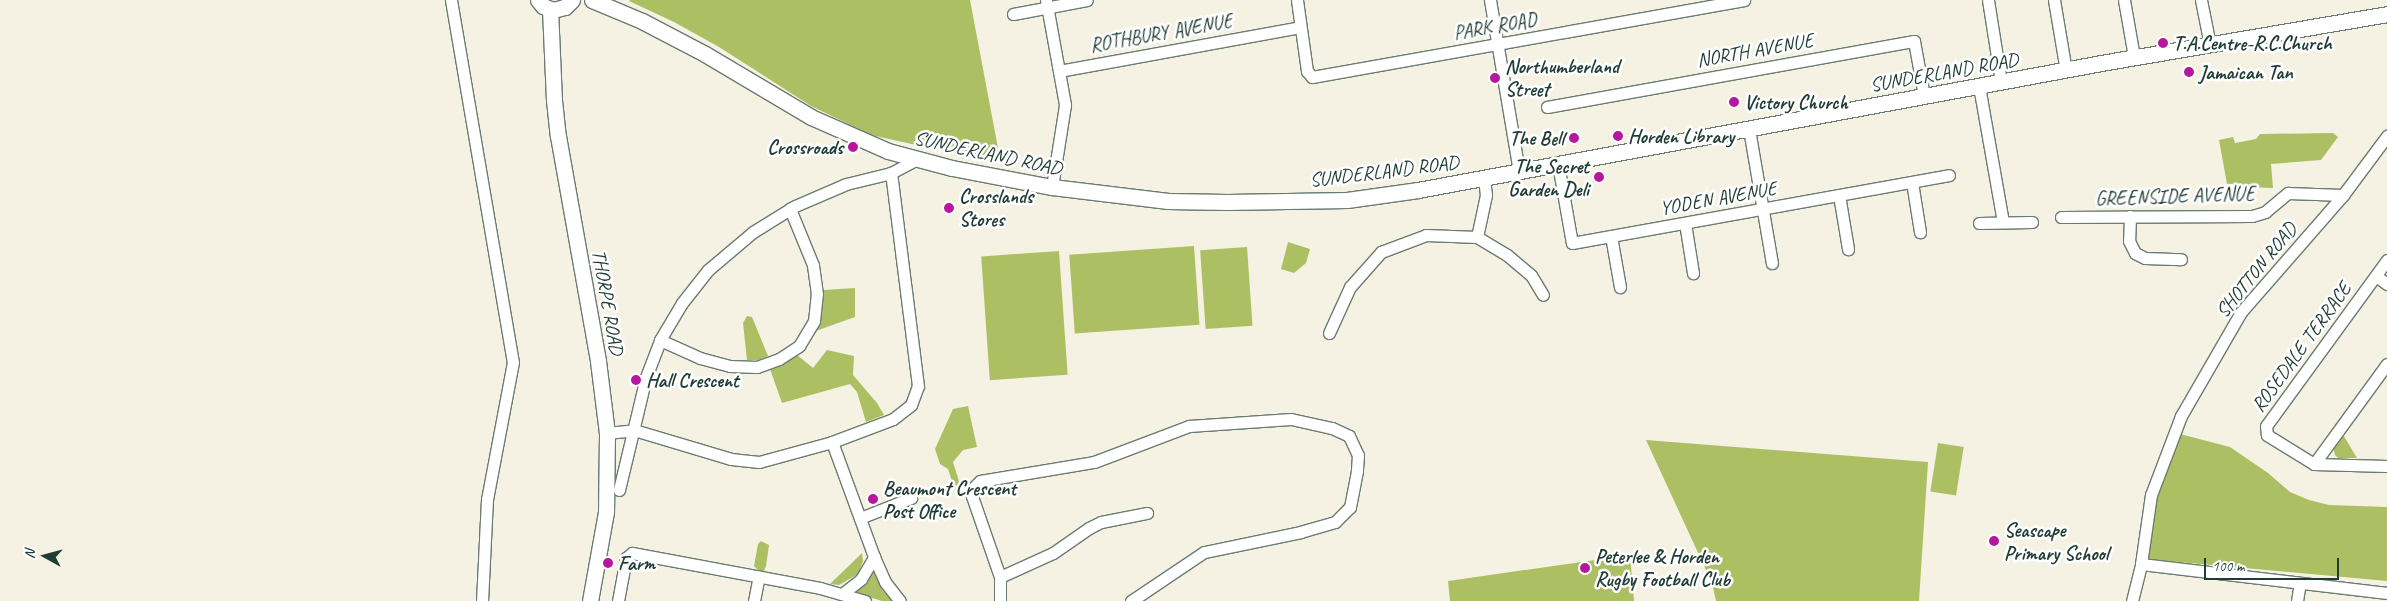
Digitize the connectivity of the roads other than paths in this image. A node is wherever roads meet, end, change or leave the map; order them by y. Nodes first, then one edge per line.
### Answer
1 (451, 0) edge
2 (572, 0) edge
3 (592, 0) edge
4 (1087, 0) edge
5 (1297, 0) edge
6 (1490, 0) edge
7 (1744, 0) edge
8 (1988, 0) edge
9 (2054, 0) edge
10 (2124, 0) edge
11 (2202, 0) edge
12 (1046, 4) edge
13 (544, 5) edge
14 (1013, 14) dead end
15 (2387, 14) edge
16 (1300, 27) junction
17 (1497, 45) junction
18 (2210, 45) junction
19 (2134, 57) junction
20 (1058, 71) junction
21 (2066, 71) junction
22 (2001, 82) junction
23 (1979, 86) junction
24 (1924, 96) junction
25 (1547, 107) dead end
26 (1749, 129) junction
27 (2387, 136) edge
28 (917, 159) junction
29 (1558, 164) junction
30 (1519, 171) junction
31 (890, 174) junction
32 (1949, 175) dead end
33 (1484, 179) junction
34 (1912, 182) junction
35 (1052, 187) junction
36 (1840, 195) junction
37 (2343, 195) junction
38 (790, 208) junction
39 (1763, 209) junction
40 (2130, 216) junction
41 (2061, 217) dead end
42 (2003, 222) junction
43 (2032, 222) dead end
44 (1685, 223) junction
45 (1980, 223) dead end
46 (1920, 232) dead end
47 (1611, 236) junction
48 (1476, 237) junction
49 (1848, 249) dead end
50 (2180, 259) dead end
51 (2387, 260) edge
52 (1772, 263) dead end
53 (1693, 273) dead end
54 (2376, 276) junction
55 (2387, 284) edge
56 (1620, 287) dead end
57 (1543, 295) dead end
58 (1329, 333) dead end
59 (660, 340) junction
60 (2387, 364) edge
61 (634, 430) junction
62 (607, 433) junction
63 (832, 442) junction
64 (2314, 464) junction
65 (2387, 466) edge
66 (619, 490) dead end
67 (911, 498) dead end
68 (1148, 513) dead end
69 (860, 518) junction
70 (874, 557) junction
71 (2141, 561) junction
72 (759, 576) junction
73 (1000, 577) junction
74 (2300, 583) junction
75 (842, 594) junction
76 (2381, 596) edge
77 (482, 601) edge
78 (590, 601) edge
79 (618, 601) edge
80 (754, 601) edge
81 (865, 601) edge
82 (900, 601) edge
83 (1000, 601) edge
84 (1131, 601) edge
85 (2132, 601) edge
86 (2298, 601) edge

1 - 77 street
2 - 13 main road
3 - 28 main road, SUNDERLAND ROAD
4 - 12 street
5 - 16 street
6 - 17 street
7 - 17 street, PARK ROAD
8 - 22 street
9 - 21 street
10 - 19 street
11 - 18 street
12 - 14 street
12 - 20 street
13 - 62 main road, THORPE ROAD
15 - 18 main road, SUNDERLAND ROAD
16 - 17 street, PARK ROAD
16 - 20 street, ROTHBURY AVENUE
17 - 30 street
18 - 19 main road, SUNDERLAND ROAD
19 - 21 main road, SUNDERLAND ROAD
20 - 35 street
21 - 22 main road, SUNDERLAND ROAD
22 - 23 main road, SUNDERLAND ROAD
23 - 24 main road, SUNDERLAND ROAD
23 - 42 street
24 - 25 street, NORTH AVENUE
24 - 26 main road, SUNDERLAND ROAD
26 - 29 main road, SUNDERLAND ROAD
26 - 39 street
27 - 37 street, SHOTTON ROAD
28 - 31 street, THORPE ROAD
28 - 35 main road, SUNDERLAND ROAD
29 - 30 main road, SUNDERLAND ROAD
29 - 47 street, YODEN AVENUE
30 - 33 main road, SUNDERLAND ROAD
31 - 38 street, THORPE ROAD
31 - 63 street
32 - 34 street, YODEN AVENUE
33 - 35 main road, SUNDERLAND ROAD
33 - 48 street
34 - 36 street, YODEN AVENUE
34 - 46 street
36 - 39 street, YODEN AVENUE
36 - 49 street
37 - 40 street, GREENSIDE AVENUE
37 - 71 street, SHOTTON ROAD
38 - 59 street, THORPE ROAD
38 - 59 street
39 - 44 street, YODEN AVENUE
39 - 52 street
40 - 41 street, GREENSIDE AVENUE
40 - 50 street
42 - 43 street
42 - 45 street
44 - 47 street, YODEN AVENUE
44 - 53 street
47 - 56 street
48 - 57 street
48 - 58 street
51 - 54 street, ROSEDALE TERRACE
54 - 55 street
54 - 64 street, ROSEDALE TERRACE
59 - 61 street, THORPE ROAD
60 - 64 street
61 - 62 street
61 - 63 street
61 - 66 street, THORPE ROAD
62 - 78 main road, THORPE ROAD
63 - 69 street
64 - 65 street
67 - 69 street
68 - 73 street
69 - 70 street
70 - 75 street
70 - 82 street
71 - 74 street
71 - 85 street, SHOTTON ROAD
72 - 75 street
72 - 79 street
72 - 80 street
73 - 83 street
73 - 84 street
74 - 76 street
74 - 86 street
75 - 81 street

